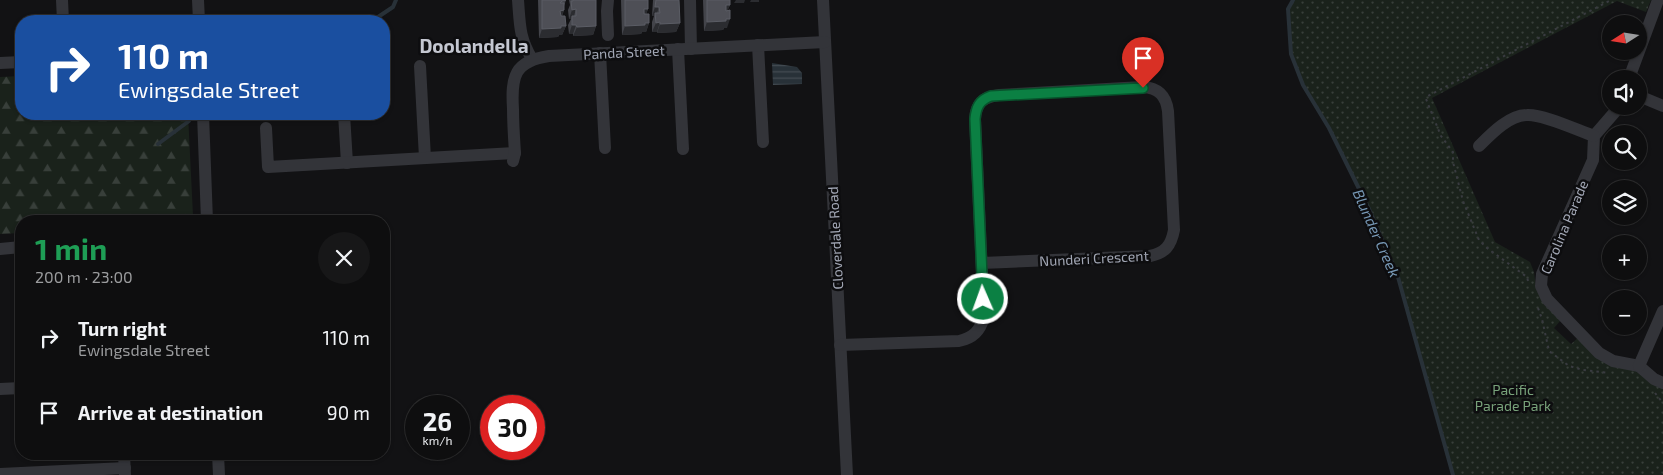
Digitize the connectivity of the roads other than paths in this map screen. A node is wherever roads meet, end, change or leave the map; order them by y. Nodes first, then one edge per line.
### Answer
1 (62, 0) edge
2 (198, 0) edge
3 (518, 0) edge
4 (608, 0) edge
5 (690, 0) edge
6 (823, 0) edge
7 (1658, 0) edge
8 (63, 15) edge
9 (199, 15) edge
10 (608, 35) dead end
11 (825, 42) junction
12 (758, 45) junction
13 (685, 49) junction
14 (600, 53) junction
15 (532, 59) junction
16 (15, 62) edge
17 (0, 63) edge
18 (420, 66) dead end
19 (1632, 70) edge
20 (1647, 99) edge
21 (1663, 106) edge
22 (1612, 115) edge
23 (203, 120) edge
24 (344, 120) edge
25 (266, 128) dead end
26 (1594, 136) junction
27 (763, 142) dead end
28 (1479, 146) dead end
29 (605, 148) dead end
30 (683, 149) dead end
31 (425, 158) junction
32 (347, 163) junction
33 (207, 215) edge
34 (15, 248) edge
35 (0, 249) edge
36 (982, 263) junction
37 (1663, 311) edge
38 (840, 345) junction
39 (1639, 366) junction
40 (1658, 387) edge
41 (15, 388) edge
42 (0, 389) edge
43 (218, 460) edge
44 (125, 471) edge
45 (0, 474) edge
46 (219, 475) edge
47 (847, 475) edge

1 - 8 street
2 - 9 street
3 - 15 street
4 - 10 street
5 - 13 street
6 - 11 street, Cloverdale Road
7 - 19 street
11 - 12 street, Panda Street
11 - 38 street, Cloverdale Road
12 - 13 street, Panda Street
12 - 27 street
13 - 14 street, Panda Street
13 - 30 street
14 - 15 street, Panda Street
14 - 29 street
15 - 31 street
16 - 17 street
18 - 31 street
20 - 21 street
22 - 26 street
23 - 33 street
24 - 32 street
25 - 32 street
26 - 28 street
26 - 39 street, Carolina Parade
31 - 32 street
34 - 35 street
36 - 36 street, Nunderi Crescent
36 - 38 street
37 - 39 street
38 - 47 street, Cloverdale Road
39 - 40 street, Carolina Parade
41 - 42 street
43 - 46 street
44 - 45 street

